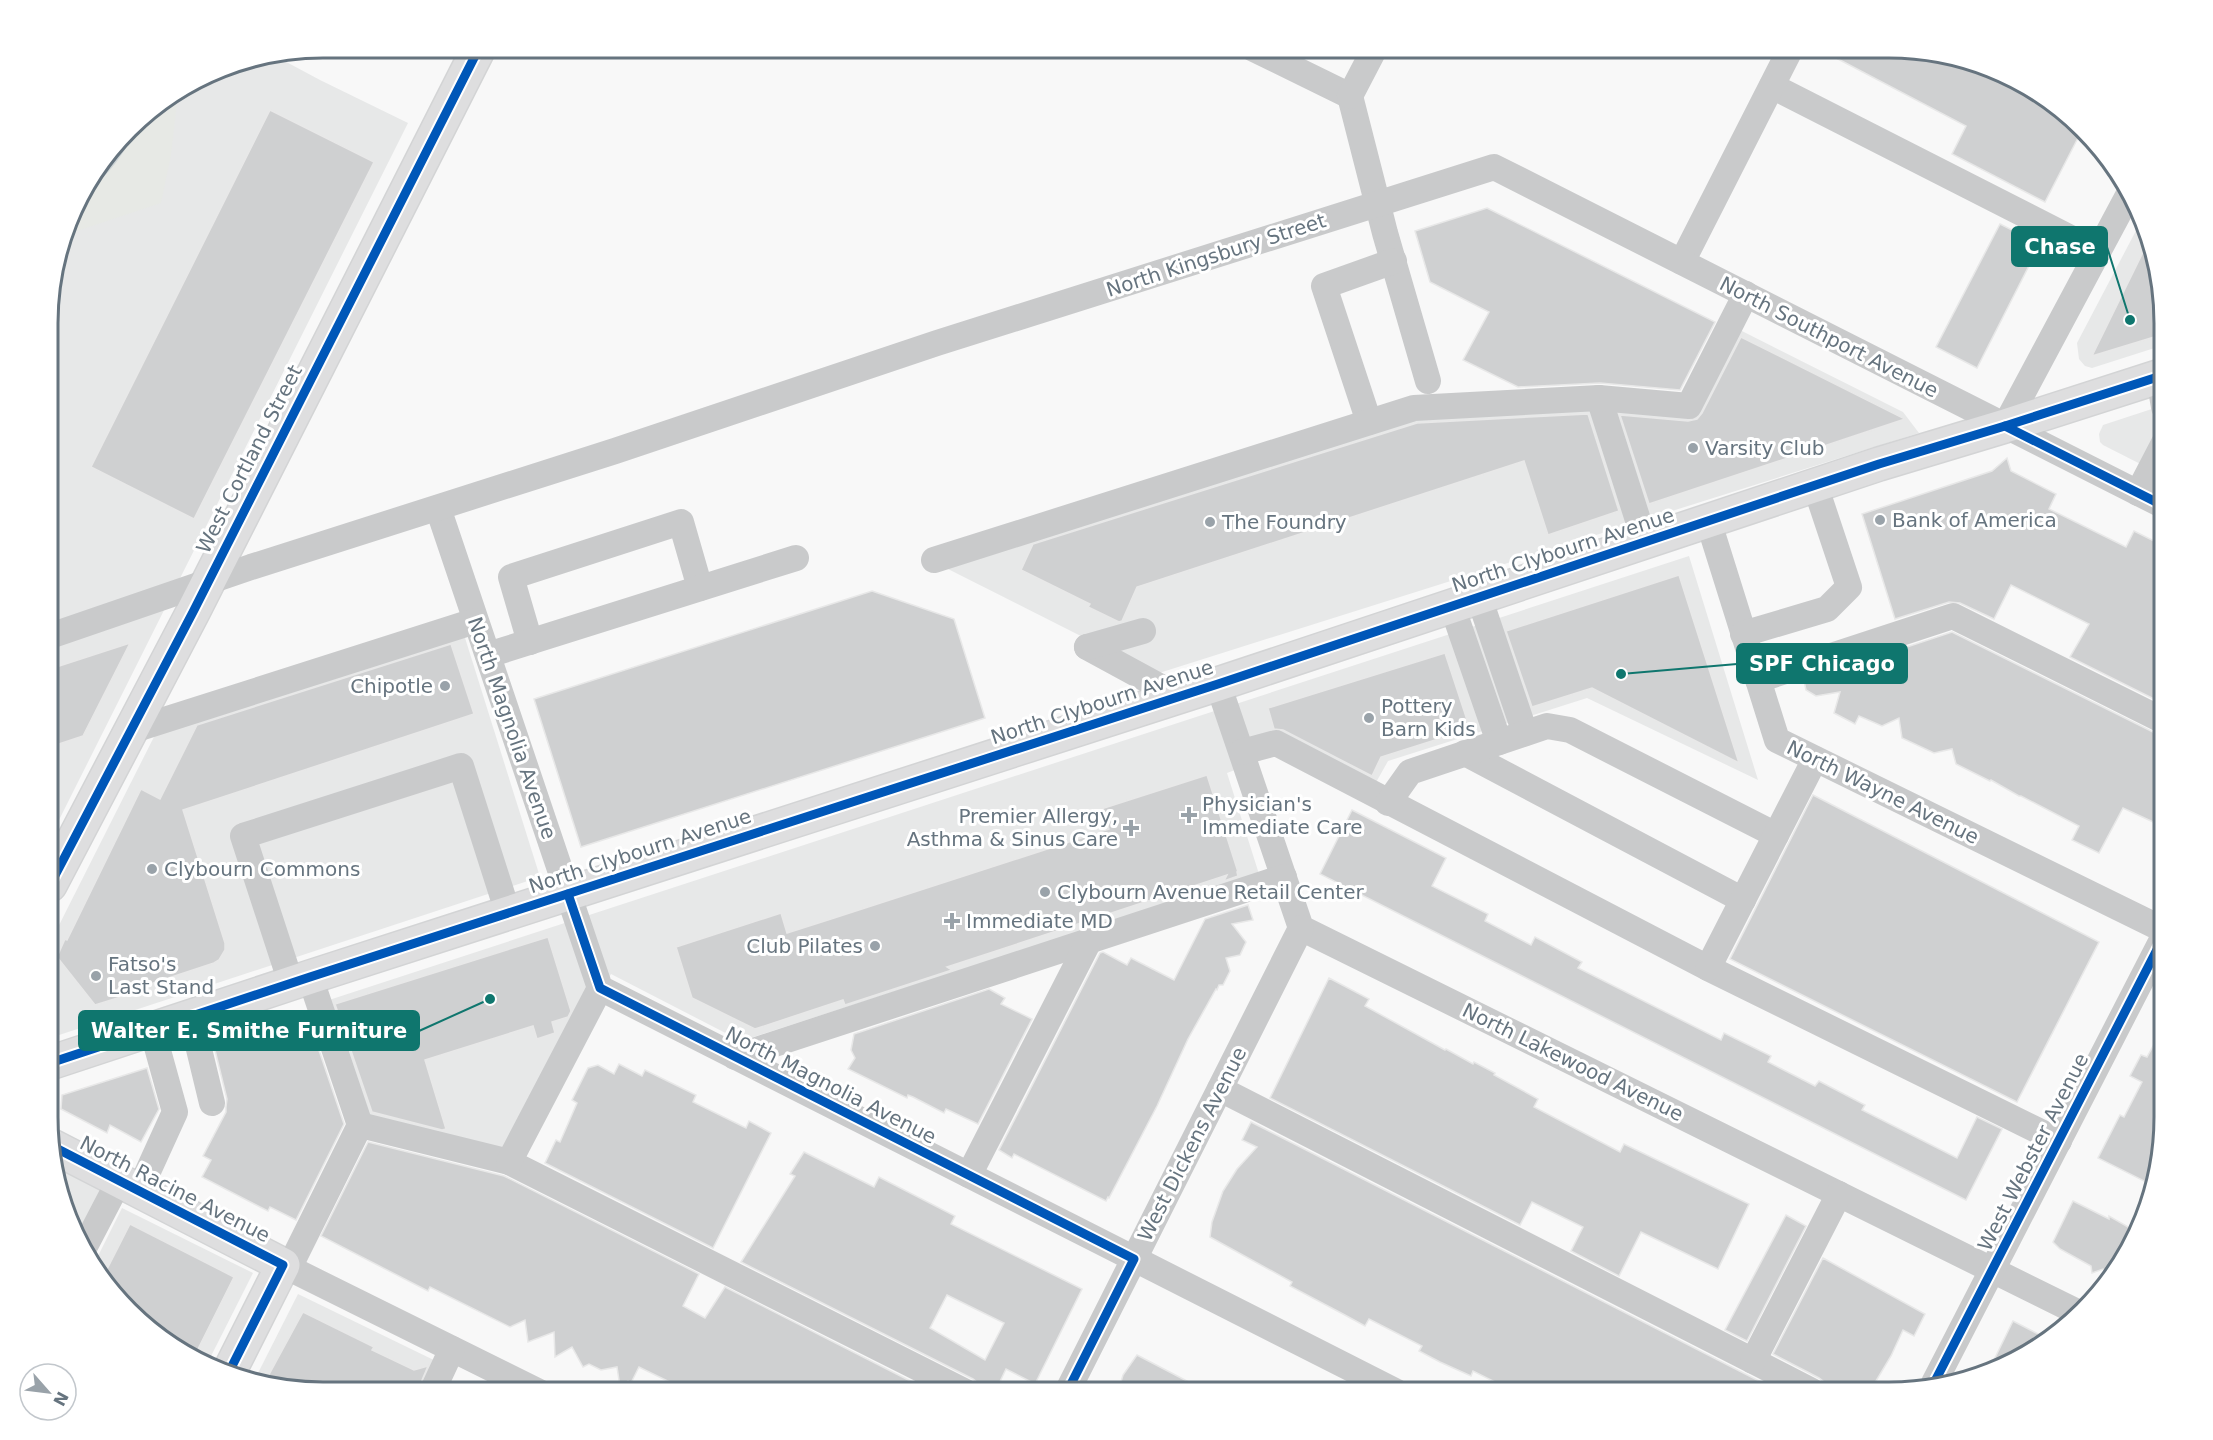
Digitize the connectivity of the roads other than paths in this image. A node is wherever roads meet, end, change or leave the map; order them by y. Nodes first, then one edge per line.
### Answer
1 (474, 58) edge
2 (1272, 58) edge
3 (1370, 58) edge
4 (1786, 58) edge
5 (1772, 86) junction
6 (1350, 96) junction
7 (1494, 167) joint
8 (2125, 202) edge
9 (1377, 203) junction
10 (2098, 252) junction
11 (1394, 261) junction
12 (1682, 262) junction
13 (1746, 294) junction
14 (1428, 381) dead end
15 (2154, 388) edge
16 (1599, 398) junction
17 (1369, 422) junction
18 (2005, 426) junction
19 (2154, 462) edge
20 (1815, 485) junction
21 (2138, 493) junction
22 (2154, 501) edge
23 (438, 508) junction
24 (1708, 520) junction
25 (1645, 542) junction
26 (796, 558) dead end
27 (934, 560) dead end
28 (207, 583) junction
29 (700, 588) junction
30 (1466, 601) junction
31 (475, 621) junction
32 (1143, 631) dead end
33 (58, 633) edge
34 (1743, 634) junction
35 (530, 642) junction
36 (488, 656) junction
37 (1758, 680) junction
38 (1218, 684) junction
39 (1179, 697) junction
40 (2154, 716) edge
41 (130, 731) junction
42 (1525, 733) junction
43 (1499, 742) junction
44 (1242, 752) junction
45 (1466, 753) junction
46 (1815, 759) junction
47 (1388, 803) junction
48 (1776, 835) junction
49 (62, 841) edge
50 (58, 856) edge
51 (1284, 877) junction
52 (568, 894) junction
53 (1743, 900) junction
54 (508, 913) junction
55 (2154, 925) edge
56 (1301, 928) junction
57 (1089, 941) junction
58 (2154, 956) edge
59 (1708, 968) junction
60 (300, 980) junction
61 (600, 988) junction
62 (191, 1016) junction
63 (152, 1029) junction
64 (735, 1057) junction
65 (58, 1060) edge
66 (1220, 1089) junction
67 (212, 1103) dead end
68 (360, 1125) junction
69 (2059, 1141) junction
70 (61, 1151) edge
71 (509, 1162) junction
72 (969, 1175) junction
73 (129, 1186) junction
74 (1839, 1194) junction
75 (90, 1241) edge
76 (1134, 1259) junction
77 (286, 1266) junction
78 (1993, 1270) junction
79 (2071, 1309) edge
80 (452, 1349) junction
81 (1753, 1361) junction
82 (233, 1365) edge
83 (1937, 1377) edge
84 (437, 1382) edge
85 (519, 1382) edge
86 (946, 1382) edge
87 (1072, 1382) edge
88 (1377, 1382) edge
89 (1779, 1382) edge

1 - 28 main road, West Cortland Street
2 - 6 street
3 - 6 street
4 - 5 street
5 - 10 street
5 - 12 street
6 - 9 street
7 - 9 street, North Kingsbury Street
7 - 12 street, North Southport Avenue
8 - 10 street
9 - 11 street
9 - 23 street, North Kingsbury Street
10 - 18 street
11 - 14 street
11 - 17 street
12 - 13 street, North Southport Avenue
13 - 16 street
13 - 18 street, North Southport Avenue
15 - 18 main road, North Clybourn Avenue
16 - 17 street
16 - 25 street
17 - 27 street
18 - 20 main road, North Clybourn Avenue
18 - 21 street, North Southport Avenue
19 - 21 street
20 - 24 main road, North Clybourn Avenue
20 - 34 street
21 - 22 street, North Southport Avenue
23 - 28 street, North Kingsbury Street
23 - 31 street, North Magnolia Avenue
24 - 25 main road, North Clybourn Avenue
24 - 34 street, North Wayne Avenue
25 - 30 main road, North Clybourn Avenue
26 - 29 street
28 - 33 street, North Kingsbury Street
28 - 41 main road, West Cortland Street
29 - 35 street
29 - 35 street
30 - 38 main road, North Clybourn Avenue
30 - 42 street
30 - 43 street
31 - 36 street, North Magnolia Avenue
31 - 41 street
32 - 39 street
34 - 37 street, North Wayne Avenue
35 - 36 street
36 - 52 street, North Magnolia Avenue
37 - 40 street
37 - 46 street, North Wayne Avenue
38 - 39 main road, North Clybourn Avenue
38 - 44 street
39 - 52 main road, North Clybourn Avenue
41 - 49 main road, West Cortland Street
42 - 43 street
42 - 48 street
43 - 45 street
44 - 47 street
44 - 51 street
45 - 47 street
45 - 53 street
46 - 48 street
46 - 55 street, North Wayne Avenue
47 - 59 street
48 - 53 street
49 - 50 main road, West Cortland Street
51 - 56 street
51 - 57 street
52 - 54 main road, North Clybourn Avenue
52 - 61 street, North Magnolia Avenue
53 - 59 street
54 - 60 main road, North Clybourn Avenue
54 - 60 street
56 - 66 street, West Dickens Avenue
56 - 74 street, North Lakewood Avenue
57 - 64 street
57 - 72 street
58 - 69 street, West Webster Avenue
59 - 69 street
60 - 62 main road, North Clybourn Avenue
60 - 68 street
61 - 64 street, North Magnolia Avenue
61 - 71 street
62 - 63 main road, North Clybourn Avenue
62 - 67 street
63 - 65 main road, North Clybourn Avenue
63 - 73 street
64 - 72 street, North Magnolia Avenue
66 - 76 street, West Dickens Avenue
66 - 81 street
68 - 71 street
68 - 77 street
69 - 78 street, West Webster Avenue
70 - 73 main road, North Racine Avenue
71 - 86 street
72 - 76 street, North Magnolia Avenue
73 - 75 street
73 - 77 main road, North Racine Avenue
74 - 78 street, North Lakewood Avenue
74 - 81 street
76 - 87 street, West Dickens Avenue
76 - 88 street, North Magnolia Avenue
77 - 80 street, North Racine Avenue
77 - 82 main road
78 - 79 street, North Lakewood Avenue
78 - 83 street, West Webster Avenue
80 - 84 street
80 - 85 street, North Racine Avenue
81 - 89 street

